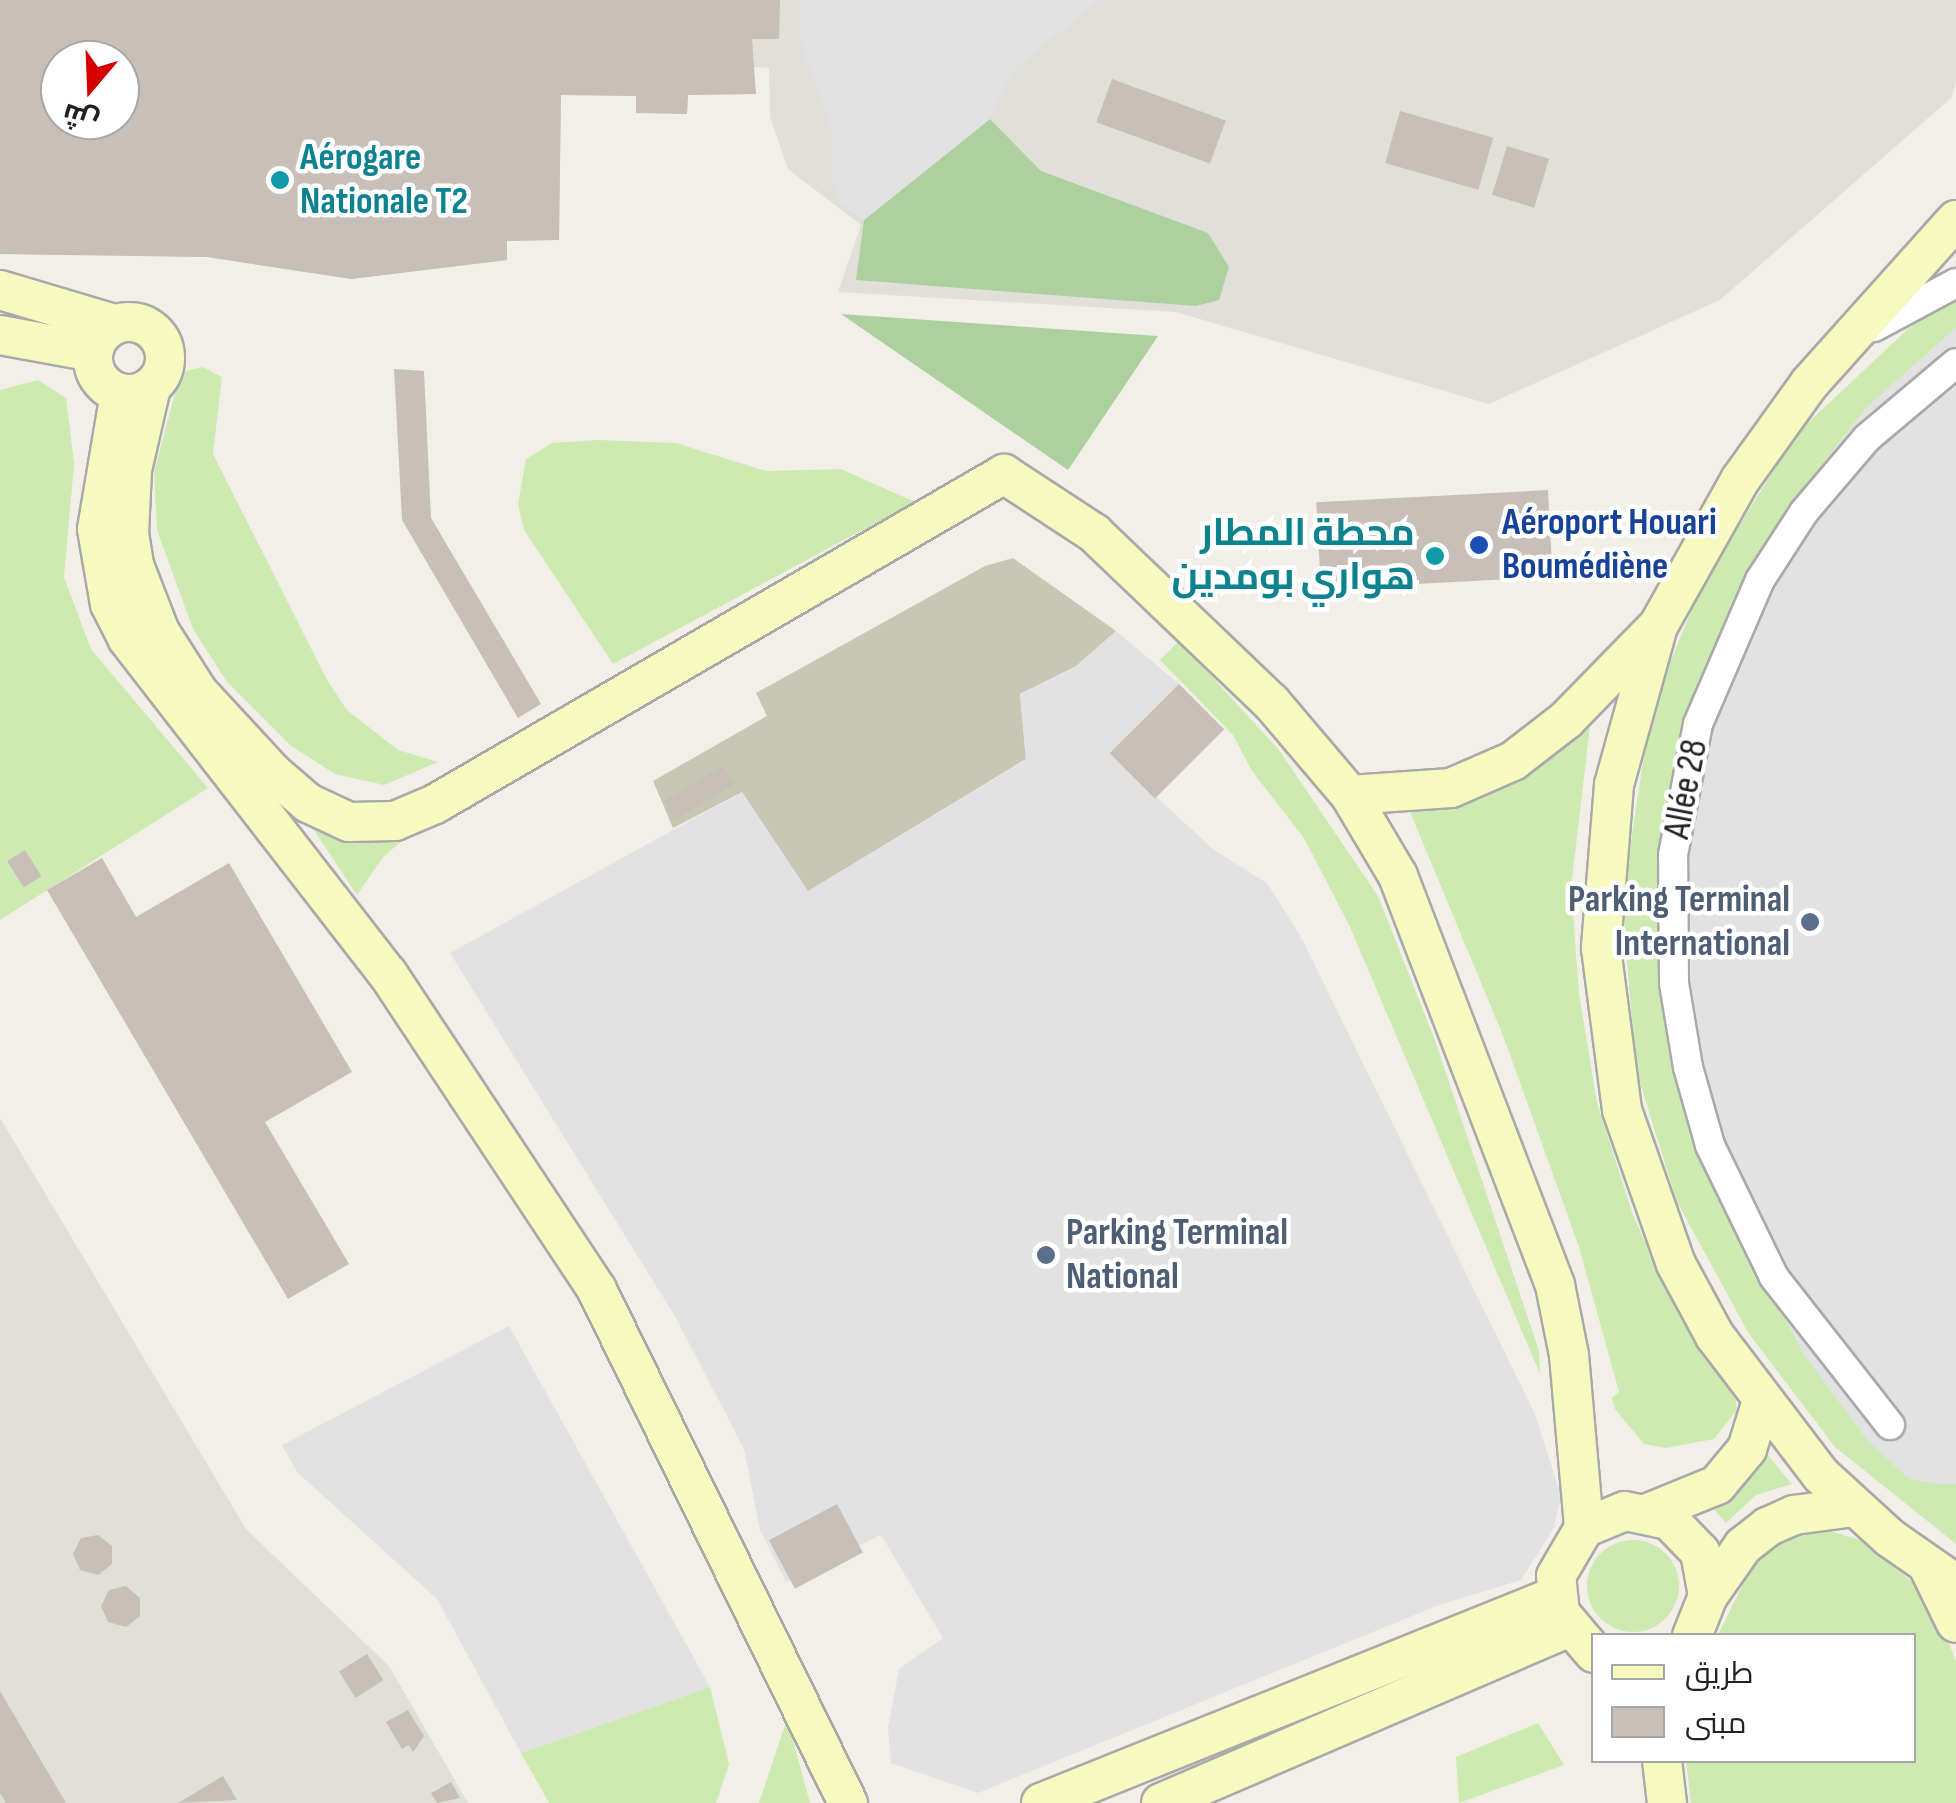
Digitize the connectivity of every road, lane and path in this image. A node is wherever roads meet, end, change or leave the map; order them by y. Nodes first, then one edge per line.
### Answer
1 (1956, 220) edge
2 (1956, 282) edge
3 (0, 290) edge
4 (0, 335) edge
5 (104, 338) junction
6 (1956, 364) edge
7 (1809, 384) junction
8 (136, 390) junction
9 (1658, 626) junction
10 (1350, 795) junction
11 (1761, 1404) junction
12 (1890, 1425) dead end
13 (1854, 1507) junction
14 (1648, 1512) junction
15 (1584, 1528) junction
16 (1942, 1576) edge
17 (1708, 1596) junction
18 (1956, 1623) edge
19 (1572, 1626) edge
20 (1693, 1633) edge
21 (1662, 1763) edge
22 (848, 1803) edge
23 (1042, 1803) edge
24 (1161, 1803) edge
25 (1667, 1803) edge

1 - 7 street
2 - 7 street
3 - 5 street
4 - 5 street
5 - 8 street
5 - 8 street
6 - 12 street, Allée 28
7 - 9 street
8 - 10 street
8 - 22 street
9 - 10 street
9 - 11 street
10 - 15 street
11 - 13 street
11 - 14 street
13 - 16 street
13 - 17 street
14 - 15 street
14 - 17 street
15 - 19 street
16 - 18 street
17 - 20 street
19 - 23 street
19 - 24 street
21 - 25 street

